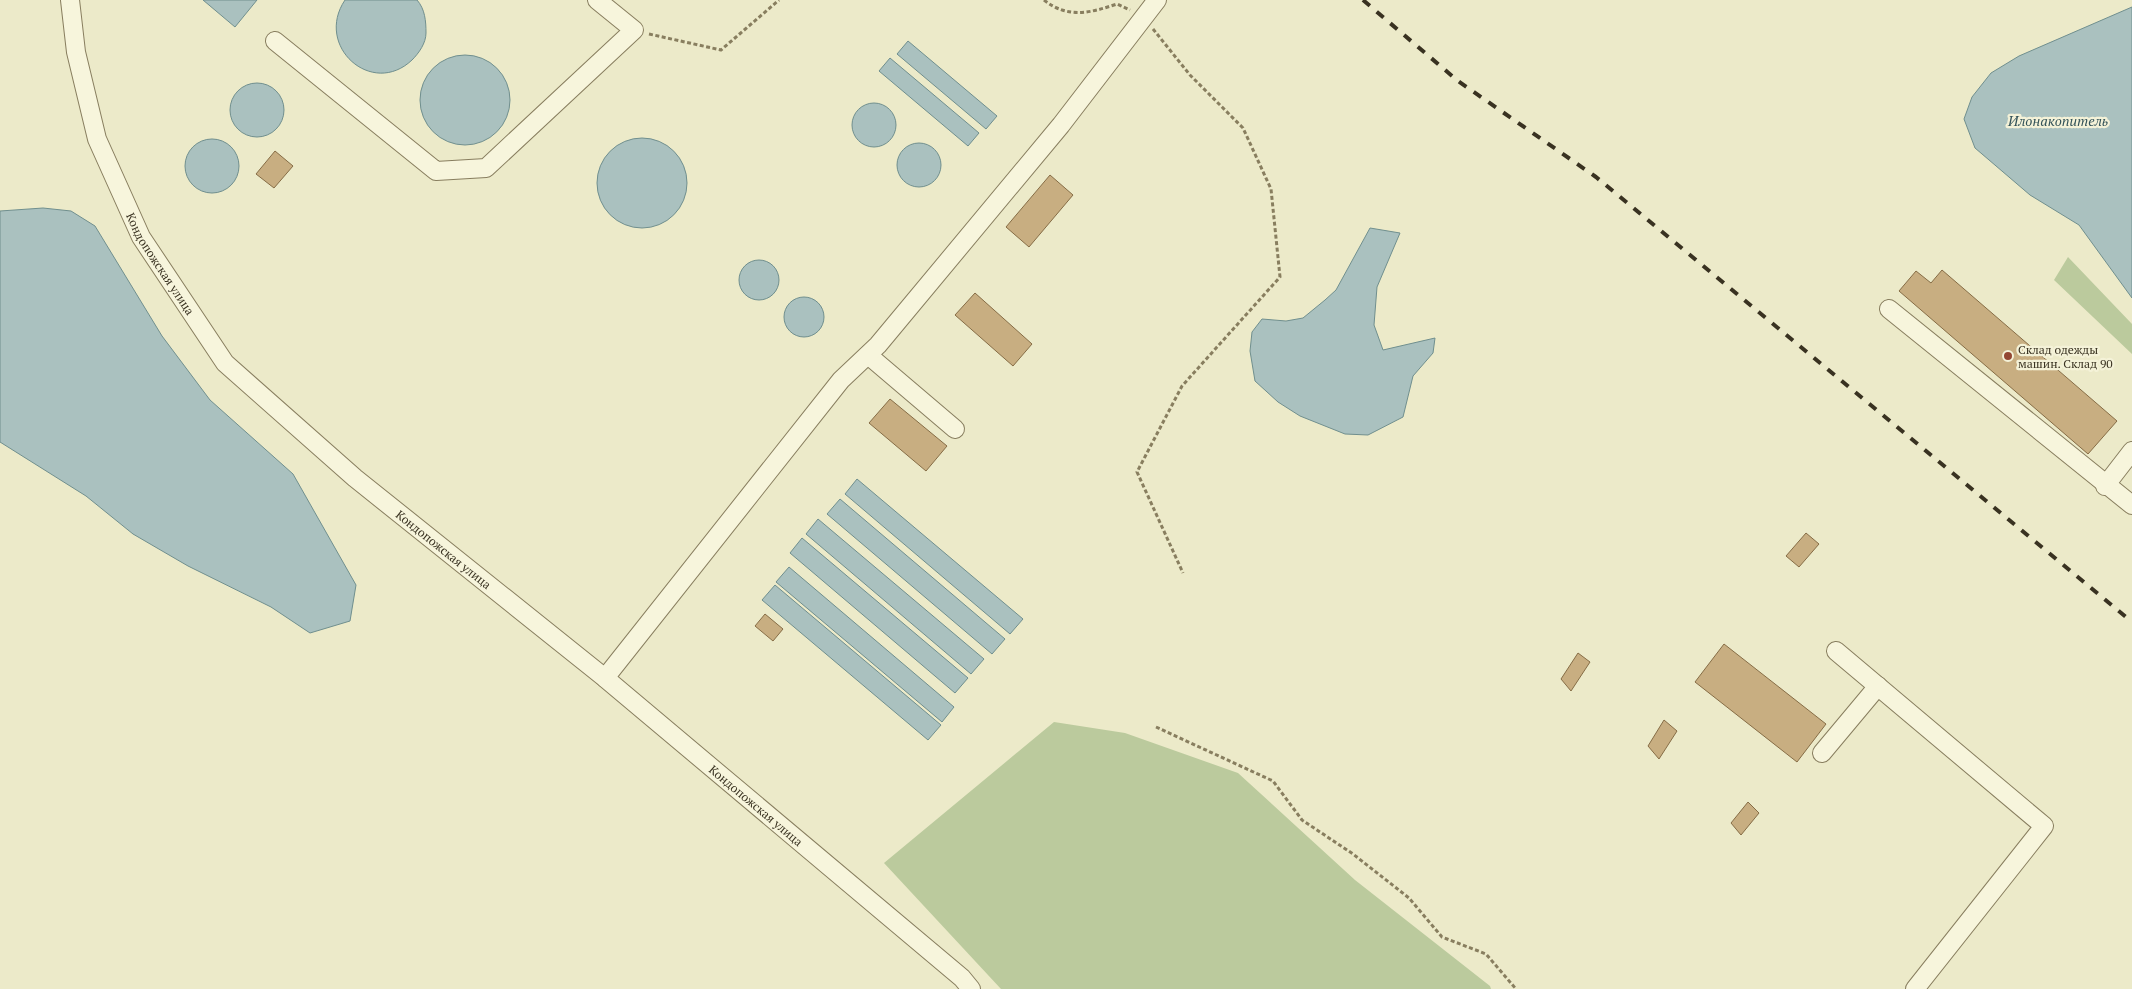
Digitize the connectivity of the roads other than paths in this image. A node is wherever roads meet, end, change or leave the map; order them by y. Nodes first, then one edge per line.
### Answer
1 (70, 0) edge
2 (597, 0) edge
3 (1157, 0) edge
4 (275, 41) dead end
5 (1890, 309) dead end
6 (868, 355) junction
7 (955, 429) dead end
8 (2132, 451) edge
9 (2105, 486) junction
10 (2132, 506) edge
11 (1836, 652) dead end
12 (605, 678) junction
13 (1878, 686) junction
14 (1822, 753) dead end
15 (971, 989) edge
16 (1915, 989) edge

1 - 12 street, Кондопожская улица
2 - 4 street
3 - 6 street
5 - 9 street
6 - 7 street
6 - 12 street
8 - 9 street
9 - 10 street
11 - 13 street
12 - 15 street, Кондопожская улица
13 - 14 street
13 - 16 street

